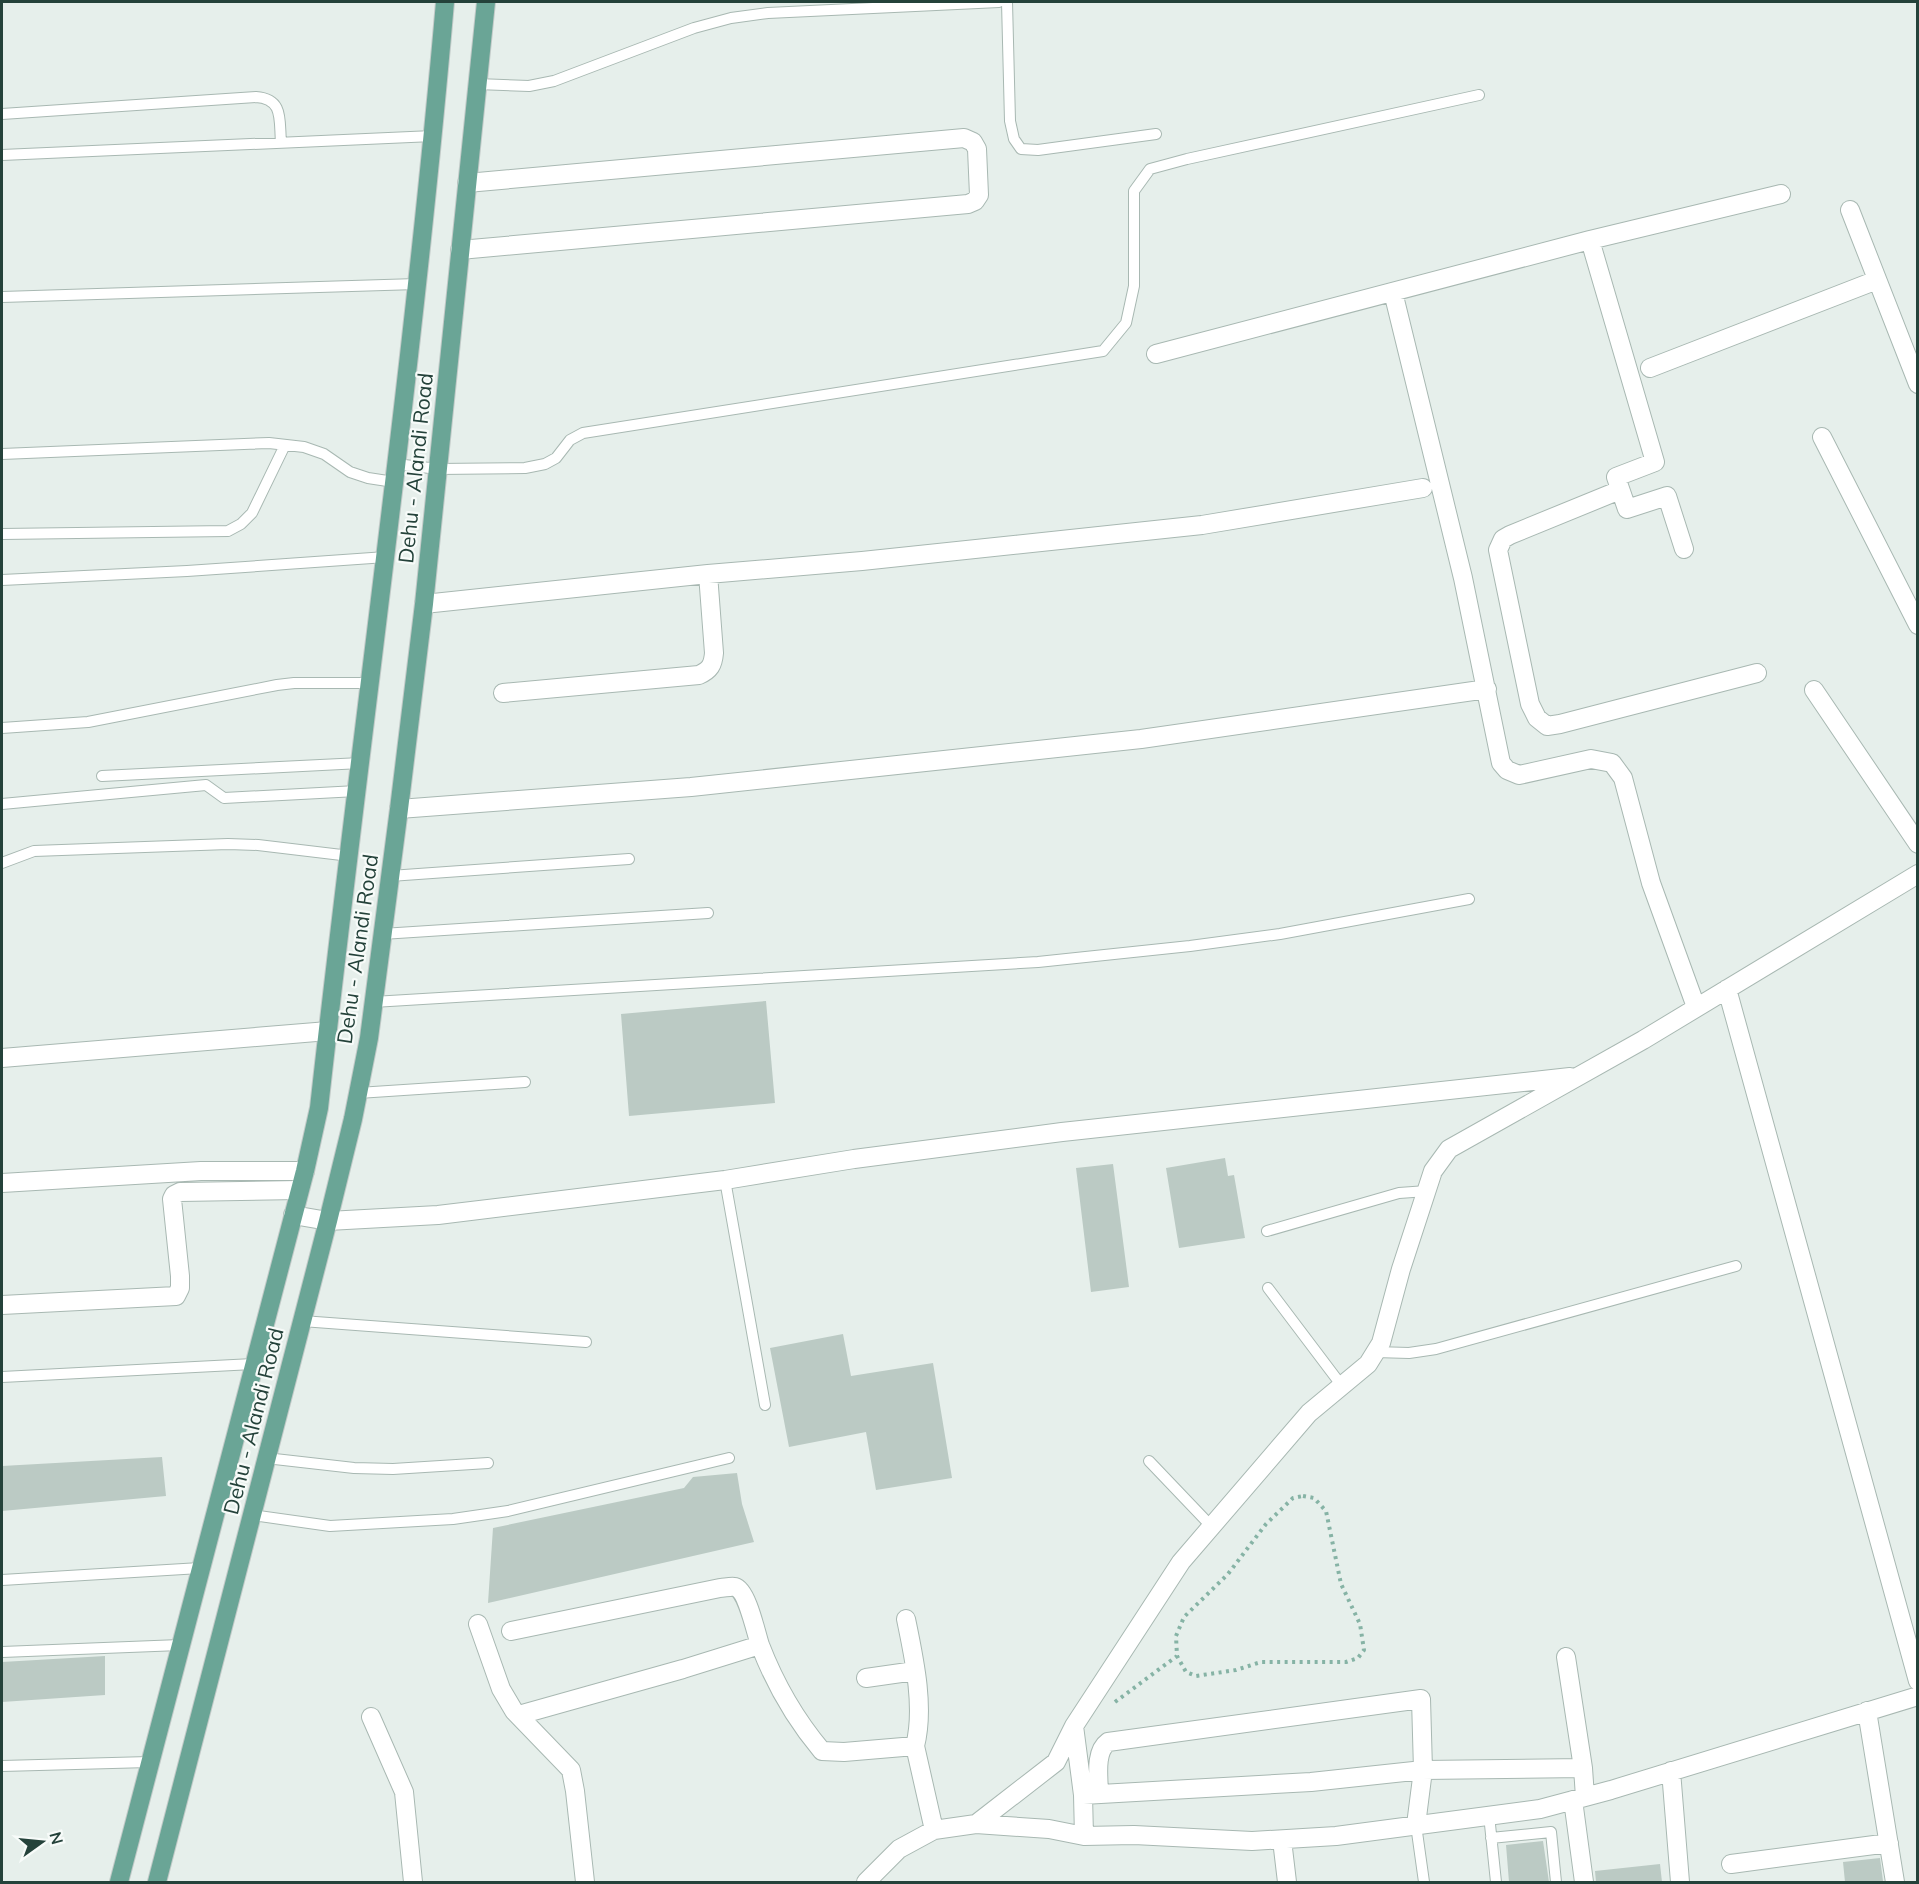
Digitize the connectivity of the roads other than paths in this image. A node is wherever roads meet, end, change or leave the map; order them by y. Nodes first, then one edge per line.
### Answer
1 (445, 2) edge
2 (486, 2) edge
3 (999, 2) edge
4 (1007, 2) edge
5 (477, 84) junction
6 (1479, 95) dead end
7 (2, 114) edge
8 (1156, 134) dead end
9 (433, 136) junction
10 (281, 142) junction
11 (2, 155) edge
12 (467, 183) junction
13 (1781, 194) dead end
14 (1850, 210) dead end
15 (1590, 240) junction
16 (460, 250) junction
17 (1877, 280) junction
18 (417, 284) junction
19 (1394, 292) junction
20 (2, 297) edge
21 (1156, 354) dead end
22 (1650, 368) dead end
23 (1917, 384) edge
24 (1822, 437) dead end
25 (285, 445) junction
26 (2, 454) edge
27 (438, 469) junction
28 (395, 473) junction
29 (1423, 488) dead end
30 (1620, 490) junction
31 (2, 534) edge
32 (1684, 549) dead end
33 (386, 557) junction
34 (708, 574) junction
35 (2, 580) edge
36 (424, 604) junction
37 (1917, 625) edge
38 (1757, 673) dead end
39 (370, 683) junction
40 (1486, 689) junction
41 (1814, 690) dead end
42 (503, 693) dead end
43 (2, 728) edge
44 (361, 763) junction
45 (102, 776) dead end
46 (357, 791) junction
47 (2, 804) edge
48 (399, 809) junction
49 (1917, 844) edge
50 (350, 856) junction
51 (629, 860) dead end
52 (2, 863) edge
53 (1917, 874) edge
54 (390, 876) junction
55 (1469, 899) dead end
56 (708, 913) dead end
57 (382, 934) junction
58 (1727, 988) junction
59 (373, 1002) junction
60 (1696, 1007) junction
61 (328, 1031) junction
62 (2, 1058) edge
63 (1581, 1076) junction
64 (525, 1082) dead end
65 (358, 1093) junction
66 (305, 1171) junction
67 (725, 1180) junction
68 (2, 1183) edge
69 (299, 1190) junction
70 (1427, 1191) junction
71 (292, 1215) junction
72 (328, 1221) junction
73 (1267, 1231) dead end
74 (1736, 1266) dead end
75 (1268, 1288) dead end
76 (2, 1305) edge
77 (302, 1321) junction
78 (586, 1342) dead end
79 (1375, 1352) junction
80 (253, 1364) junction
81 (2, 1377) edge
82 (1342, 1386) junction
83 (765, 1405) dead end
84 (266, 1458) junction
85 (729, 1458) dead end
86 (1149, 1461) dead end
87 (488, 1463) dead end
88 (252, 1515) junction
89 (1211, 1526) junction
90 (200, 1568) junction
91 (2, 1580) edge
92 (906, 1619) dead end
93 (478, 1624) dead end
94 (512, 1631) dead end
95 (760, 1645) junction
96 (180, 1646) junction
97 (2, 1652) edge
98 (1566, 1657) dead end
99 (915, 1671) junction
100 (866, 1678) dead end
101 (1917, 1681) edge
102 (1917, 1696) edge
103 (1867, 1711) junction
104 (519, 1715) junction
105 (372, 1717) dead end
106 (1074, 1726) junction
107 (915, 1746) junction
108 (149, 1762) junction
109 (2, 1766) edge
110 (1583, 1768) junction
111 (1423, 1770) junction
112 (1671, 1771) junction
113 (1091, 1795) junction
114 (1579, 1799) junction
115 (1489, 1815) junction
116 (976, 1824) junction
117 (1416, 1825) junction
118 (934, 1830) junction
119 (1084, 1836) junction
120 (1491, 1838) junction
121 (1282, 1840) junction
122 (1889, 1843) junction
123 (1731, 1864) dead end
124 (118, 1882) edge
125 (158, 1882) edge
126 (413, 1882) edge
127 (585, 1882) edge
128 (866, 1882) edge
129 (1287, 1882) edge
130 (1424, 1882) edge
131 (1496, 1882) edge
132 (1556, 1882) edge
133 (1584, 1882) edge
134 (1680, 1882) edge
135 (1895, 1882) edge

1 - 9 main road, Dehu - Alandi Road
2 - 5 main road, Dehu - Alandi Road
3 - 5 lane
4 - 8 lane
5 - 12 main road, Dehu - Alandi Road
6 - 27 lane
7 - 10 lane
9 - 10 lane
9 - 18 main road, Dehu - Alandi Road
10 - 11 lane
12 - 16 main road, Dehu - Alandi Road
12 - 16 street
13 - 15 street
14 - 17 street
15 - 19 street
15 - 30 street
16 - 27 main road, Dehu - Alandi Road
17 - 22 street
17 - 23 street
18 - 20 lane
18 - 28 main road, Dehu - Alandi Road
19 - 21 street
19 - 40 street
24 - 37 street
25 - 26 lane
25 - 28 lane
25 - 31 lane
27 - 28 lane
27 - 36 main road, Dehu - Alandi Road
28 - 33 main road, Dehu - Alandi Road
29 - 34 street
30 - 32 street
30 - 38 street
33 - 35 lane
33 - 39 main road, Dehu - Alandi Road
34 - 36 street
34 - 42 street
36 - 48 main road, Dehu - Alandi Road
39 - 43 lane
39 - 44 main road, Dehu - Alandi Road
40 - 48 street
40 - 60 street
41 - 49 street
44 - 45 lane
44 - 46 main road, Dehu - Alandi Road
46 - 47 lane
46 - 50 main road, Dehu - Alandi Road
48 - 54 main road, Dehu - Alandi Road
50 - 52 lane
50 - 61 main road, Dehu - Alandi Road
51 - 54 lane
53 - 58 street
54 - 57 main road, Dehu - Alandi Road
55 - 59 lane
56 - 57 lane
57 - 59 main road, Dehu - Alandi Road
58 - 60 street
58 - 101 street
59 - 65 main road, Dehu - Alandi Road
60 - 63 street
61 - 62 street
61 - 66 main road, Dehu - Alandi Road
63 - 67 street
63 - 70 street
64 - 65 lane
65 - 72 main road, Dehu - Alandi Road
66 - 68 street
66 - 69 main road, Dehu - Alandi Road
67 - 72 street
67 - 83 lane
69 - 71 main road, Dehu - Alandi Road
69 - 76 street
70 - 73 lane
70 - 79 street
71 - 72 street
71 - 80 main road, Dehu - Alandi Road
72 - 77 main road, Dehu - Alandi Road
74 - 79 lane
75 - 82 lane
77 - 78 lane
77 - 84 main road, Dehu - Alandi Road
79 - 82 street
80 - 81 lane
80 - 90 main road, Dehu - Alandi Road
82 - 89 street
84 - 87 lane
84 - 88 main road, Dehu - Alandi Road
85 - 88 lane
86 - 89 lane
88 - 125 main road, Dehu - Alandi Road
89 - 106 street
90 - 91 lane
90 - 96 main road, Dehu - Alandi Road
92 - 99 street
93 - 104 street
94 - 95 street
95 - 104 street
95 - 107 street
96 - 97 lane
96 - 108 main road, Dehu - Alandi Road
98 - 110 street
99 - 100 street
99 - 107 street
102 - 103 street
103 - 112 street
103 - 122 street
104 - 127 street
105 - 126 street
106 - 113 street
106 - 116 street
107 - 118 street
108 - 109 lane
108 - 124 main road, Dehu - Alandi Road
110 - 111 street
110 - 114 street
111 - 113 street
111 - 113 street
111 - 117 street
112 - 114 street
112 - 134 street
113 - 119 street
114 - 115 street
114 - 133 street
115 - 117 street
115 - 120 lane
116 - 118 street
116 - 119 street
117 - 121 street
117 - 130 lane
118 - 128 street
119 - 121 street
120 - 131 lane
120 - 132 lane
121 - 129 street
122 - 123 street
122 - 135 street

